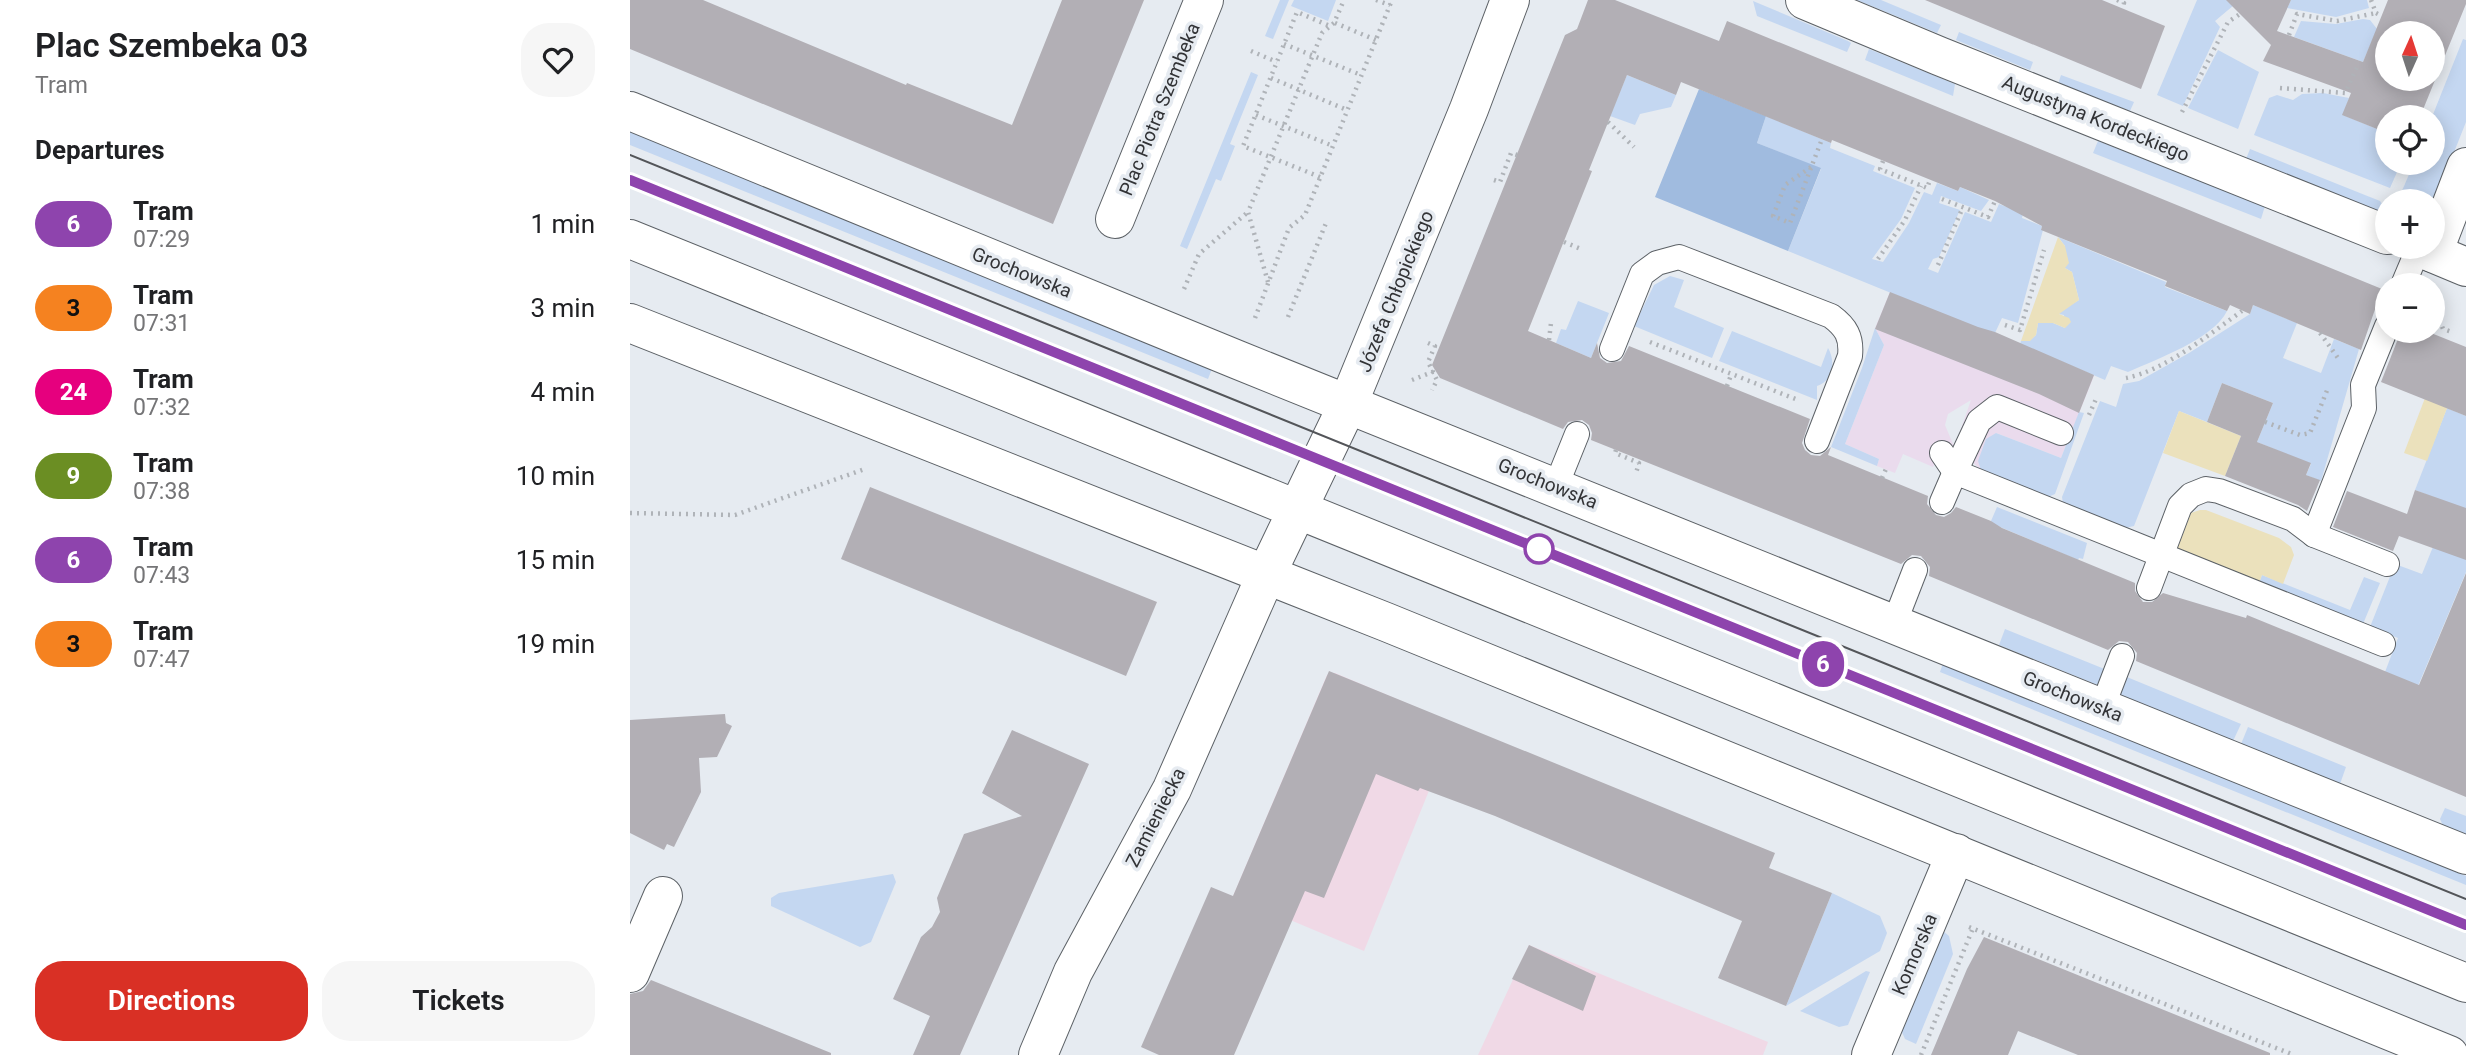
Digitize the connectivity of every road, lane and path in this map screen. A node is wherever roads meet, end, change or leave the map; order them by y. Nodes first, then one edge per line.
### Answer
1 (1203, 0) edge
2 (1343, 0) edge
3 (1376, 0) edge
4 (1510, 0) edge
5 (1805, 0) edge
6 (2117, 0) edge
7 (2371, 0) edge
8 (1391, 3) edge
9 (2122, 8) dead end
10 (2376, 13) junction
11 (2240, 14) dead end
12 (2382, 16) dead end
13 (1332, 24) junction
14 (2289, 35) dead end
15 (1376, 40) junction
16 (1284, 44) junction
17 (1251, 51) dead end
18 (1312, 56) junction
19 (1277, 62) junction
20 (2361, 68) dead end
21 (1361, 75) junction
22 (1270, 78) junction
23 (2280, 88) dead end
24 (1299, 90) junction
25 (2185, 106) dead end
26 (1347, 110) junction
27 (630, 111) edge
28 (1255, 115) junction
29 (1608, 122) dead end
30 (1283, 126) junction
31 (1822, 139) dead end
32 (1333, 146) junction
33 (1634, 147) dead end
34 (1517, 155) dead end
35 (1271, 158) junction
36 (1883, 160) dead end
37 (1811, 167) junction
38 (2466, 167) edge
39 (1320, 177) junction
40 (1494, 180) dead end
41 (1930, 180) dead end
42 (1921, 186) junction
43 (1942, 199) dead end
44 (1995, 201) dead end
45 (1963, 207) junction
46 (1248, 212) junction
47 (1115, 219) dead end
48 (1326, 223) dead end
49 (2445, 223) edge
50 (2375, 230) edge
51 (630, 240) edge
52 (1564, 242) dead end
53 (1581, 249) dead end
54 (2044, 250) dead end
55 (1878, 259) dead end
56 (2428, 259) edge
57 (1938, 265) dead end
58 (2415, 273) edge
59 (1268, 282) junction
60 (1184, 289) dead end
61 (2242, 311) dead end
62 (1288, 317) dead end
63 (1255, 318) dead end
64 (630, 323) edge
65 (1551, 323) dead end
66 (2006, 325) dead end
67 (2445, 330) edge
68 (2452, 332) dead end
69 (2320, 333) dead end
70 (1549, 340) dead end
71 (1616, 340) joint
72 (1428, 343) dead end
73 (2380, 343) edge
74 (2339, 359) dead end
75 (1434, 371) junction
76 (1731, 375) junction
77 (2126, 378) dead end
78 (1412, 380) dead end
79 (2330, 384) dead end
80 (1727, 386) dead end
81 (1432, 390) dead end
82 (1348, 404) junction
83 (1809, 405) dead end
84 (2265, 422) dead end
85 (2061, 432) dead end
86 (1577, 434) dead end
87 (1817, 441) dead end
88 (1616, 450) dead end
89 (1949, 462) junction
90 (865, 469) dead end
91 (1886, 469) dead end
92 (1636, 473) dead end
93 (1882, 478) dead end
94 (1556, 486) junction
95 (1942, 502) dead end
96 (1298, 510) junction
97 (630, 513) edge
98 (2314, 535) junction
99 (2162, 554) junction
100 (2388, 564) dead end
101 (1915, 570) dead end
102 (1266, 575) junction
103 (2149, 588) dead end
104 (1894, 624) junction
105 (2383, 644) dead end
106 (2122, 656) dead end
107 (2102, 708) junction
108 (1956, 853) junction
109 (2466, 855) edge
110 (663, 897) dead end
111 (1931, 912) junction
112 (1973, 928) junction
113 (630, 973) edge
114 (2466, 982) edge
115 (1038, 1055) edge
116 (1871, 1055) edge
117 (1921, 1055) edge
118 (2294, 1055) edge
119 (2449, 1055) edge

1 - 47 street, Plac Piotra Szembeka
2 - 13 path
3 - 8 path
4 - 82 street, Józefa Chłopickiego
5 - 50 street, Augustyna Kordeckiego
6 - 9 path
7 - 10 path
8 - 15 path
10 - 12 path
10 - 14 path
11 - 25 path
13 - 15 path
13 - 16 path
13 - 18 path
15 - 21 path
16 - 18 path
16 - 19 path
17 - 19 path
18 - 21 path
18 - 24 path
19 - 22 path
20 - 23 path
21 - 26 path
22 - 24 path
22 - 28 path
24 - 26 path
24 - 30 path
26 - 32 path
27 - 82 street, Grochowska
28 - 30 path
28 - 35 path
29 - 33 path
30 - 32 path
30 - 35 path
31 - 37 path
32 - 39 path
34 - 40 path
35 - 39 path
35 - 46 path
36 - 42 path
37 - 37 path
38 - 49 street
39 - 59 path
41 - 42 path
42 - 55 path
43 - 45 path
44 - 45 path
45 - 57 path
46 - 59 path
46 - 60 path
48 - 62 path
51 - 96 street
52 - 53 path
54 - 66 path
56 - 58 lane
59 - 63 path
61 - 77 path
64 - 102 street
65 - 70 path
67 - 68 path
69 - 74 path
71 - 76 path
71 - 87 lane
72 - 75 path
73 - 98 lane
75 - 78 path
75 - 81 path
76 - 80 path
76 - 83 path
79 - 84 path
82 - 94 street, Grochowska
82 - 96 street, Józefa Chłopickiego
85 - 89 lane
86 - 94 lane
88 - 92 path
89 - 95 lane
89 - 99 lane
90 - 97 path
91 - 93 path
94 - 104 street, Grochowska
96 - 102 street, Józefa Chłopickiego
96 - 114 street
98 - 99 lane
98 - 100 lane
99 - 103 lane
99 - 105 lane
101 - 104 lane
102 - 108 street
102 - 115 street, Zamieniecka
104 - 107 street, Grochowska
106 - 107 lane
107 - 109 street, Grochowska
108 - 111 street, Komorska
108 - 119 street
110 - 113 street
111 - 112 path
111 - 116 street, Komorska
112 - 117 path
112 - 118 path

